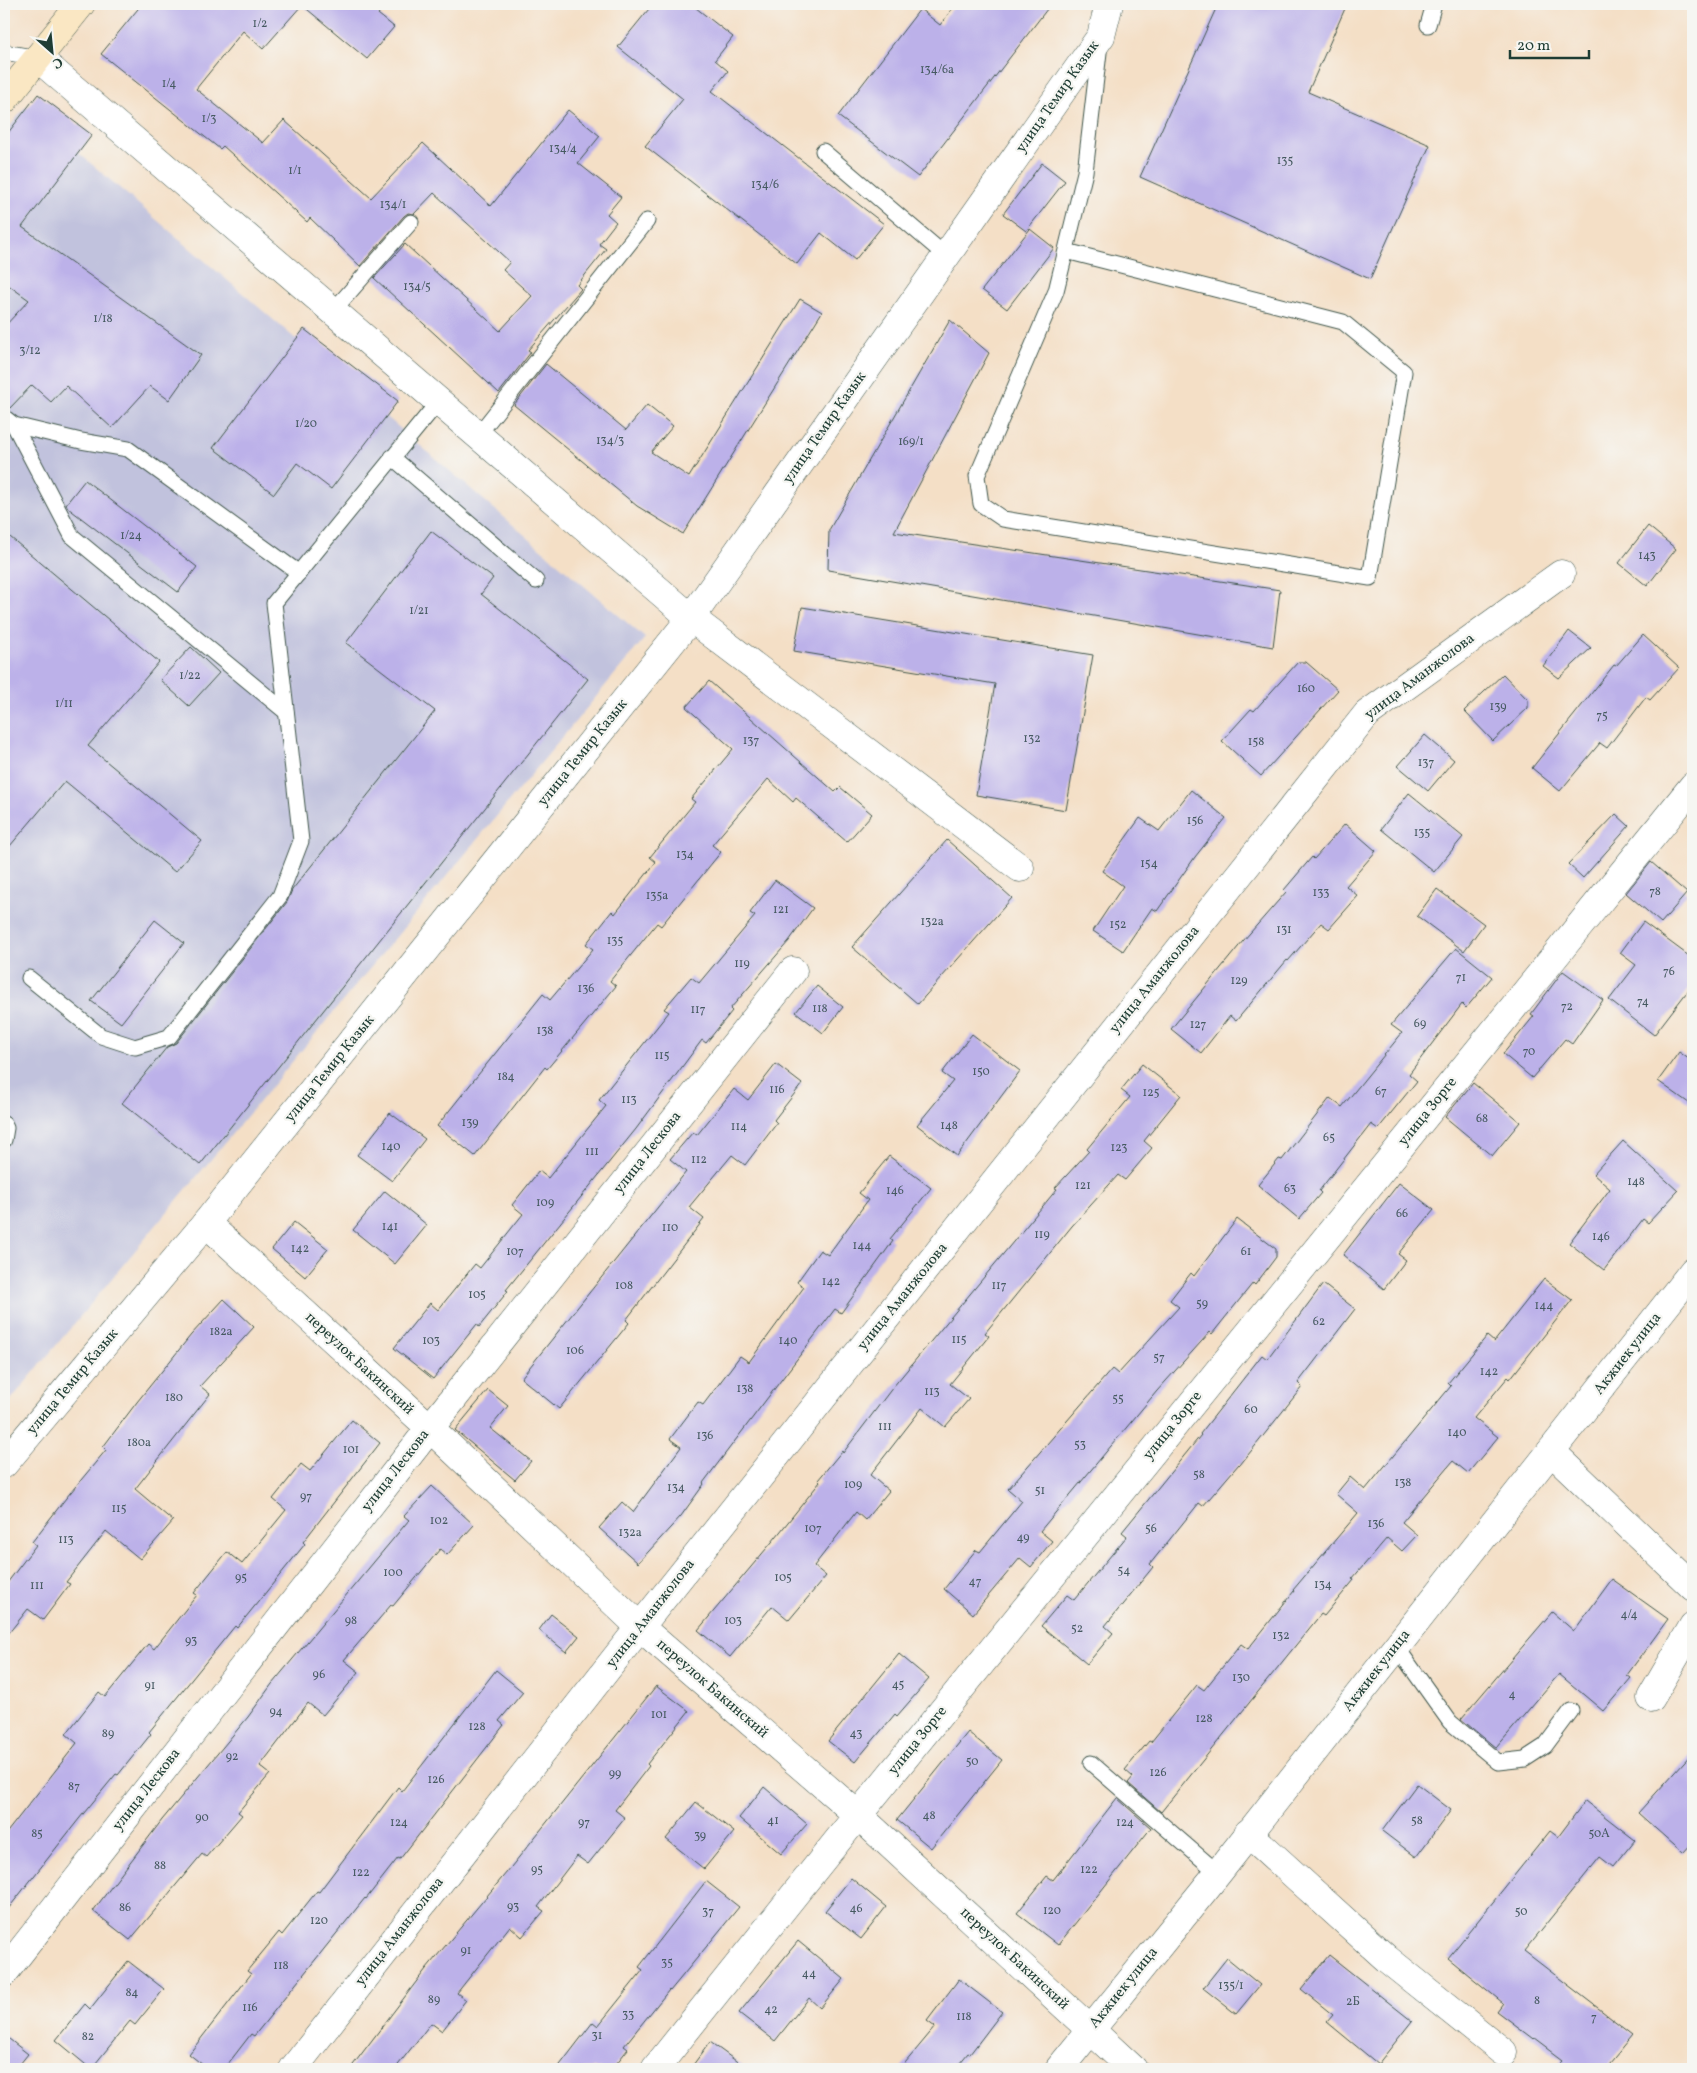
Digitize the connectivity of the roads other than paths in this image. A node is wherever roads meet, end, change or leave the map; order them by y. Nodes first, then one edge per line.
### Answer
1 (81, 4) edge
2 (1109, 4) edge
3 (1434, 4) edge
4 (63, 15) edge
5 (1428, 25) dead end
6 (1101, 36) junction
7 (4, 52) edge
8 (38, 58) junction
9 (4, 100) edge
10 (823, 150) dead end
11 (647, 221) dead end
12 (411, 222) dead end
13 (1066, 251) junction
14 (946, 256) junction
15 (333, 311) junction
16 (438, 401) junction
17 (9, 421) edge
18 (478, 435) junction
19 (392, 457) junction
20 (299, 573) junction
21 (1561, 574) dead end
22 (536, 582) dead end
23 (691, 618) junction
24 (286, 712) junction
25 (1693, 786) edge
26 (1020, 868) dead end
27 (793, 971) dead end
28 (29, 978) dead end
29 (4, 1124) edge
30 (4, 1140) edge
31 (206, 1223) junction
32 (1693, 1272) edge
33 (430, 1428) junction
34 (1551, 1451) junction
35 (4, 1464) edge
36 (1693, 1588) edge
37 (1693, 1626) edge
38 (640, 1627) junction
39 (1396, 1646) junction
40 (1651, 1698) dead end
41 (1571, 1711) dead end
42 (1091, 1763) dead end
43 (858, 1815) junction
44 (1248, 1834) junction
45 (1218, 1873) junction
46 (4, 1973) edge
47 (1090, 2029) junction
48 (1502, 2052) dead end
49 (293, 2069) edge
50 (655, 2069) edge
51 (1059, 2069) edge
52 (1133, 2069) edge

1 - 4 main road
2 - 6 street, улица Темир Казык
3 - 5 lane
4 - 8 main road
6 - 13 lane
6 - 14 street, улица Темир Казык
7 - 8 lane
8 - 9 main road
8 - 15 street
10 - 14 lane
11 - 18 lane
12 - 15 lane
13 - 13 lane
14 - 23 street, улица Темир Казык
15 - 16 street
16 - 18 street
16 - 19 lane
17 - 20 lane
17 - 24 lane
18 - 23 street
19 - 20 lane
19 - 22 lane
20 - 24 lane
21 - 38 street, улица Аманжолова
23 - 26 street
23 - 31 street, улица Темир Казык
24 - 28 lane
25 - 43 street, улица Зорге
27 - 33 street, улица Лескова
29 - 30 lane
31 - 33 street, переулок Бакинский
31 - 35 street, улица Темир Казык
32 - 34 street, Акжиек улица
33 - 38 street, переулок Бакинский
33 - 46 street, улица Лескова
34 - 36 street
34 - 39 street, Акжиек улица
37 - 40 street
38 - 43 street, переулок Бакинский
38 - 49 street, улица Аманжолова
39 - 41 lane
39 - 44 street, Акжиек улица
42 - 45 lane
43 - 47 street, переулок Бакинский
43 - 50 street, улица Зорге
44 - 45 street, Акжиек улица
44 - 48 street
45 - 47 street, Акжиек улица
47 - 51 street, Акжиек улица
47 - 52 street, переулок Бакинский

